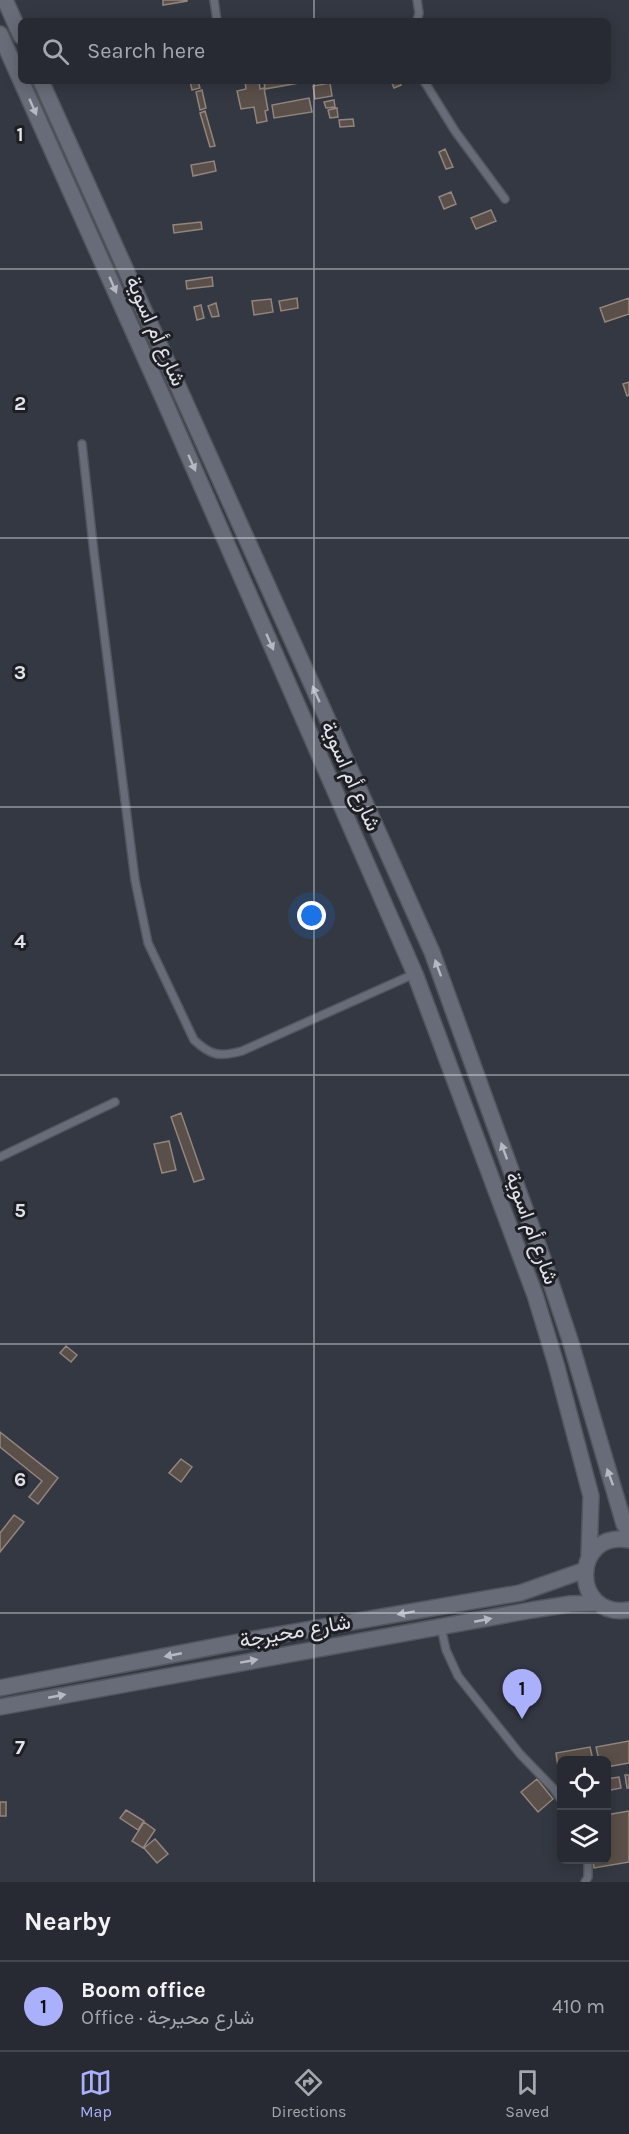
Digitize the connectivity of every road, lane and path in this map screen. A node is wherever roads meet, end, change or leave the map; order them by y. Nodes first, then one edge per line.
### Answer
1 (214, 0) edge
2 (417, 0) edge
3 (6, 1) edge
4 (217, 18) edge
5 (417, 18) edge
6 (18, 29) edge
7 (0, 34) edge
8 (18, 74) edge
9 (22, 84) edge
10 (42, 84) edge
11 (426, 84) edge
12 (505, 199) dead end
13 (82, 444) dead end
14 (415, 974) junction
15 (115, 1102) dead end
16 (0, 1157) edge
17 (629, 1531) edge
18 (629, 1540) edge
19 (587, 1564) junction
20 (598, 1603) junction
21 (629, 1610) edge
22 (441, 1627) junction
23 (0, 1688) edge
24 (0, 1707) edge
25 (557, 1794) edge
26 (588, 1864) edge
27 (585, 1882) edge

1 - 4 lane
2 - 5 lane
3 - 6 street
7 -> 8 street, شارع أم اسوية
9 -> 14 street, شارع أم اسوية
17 -> 10 street, شارع أم اسوية
11 - 12 lane
13 - 14 lane
14 - 19 street, شارع أم اسوية
15 - 16 lane
18 - 19 street, شارع محيرجة
19 - 20 street, شارع أم اسوية
19 -> 23 street, شارع محيرجة
20 - 21 street, شارع محيرجة
22 -> 20 street, شارع محيرجة
24 -> 22 street, شارع محيرجة
22 - 25 lane
26 - 27 lane

